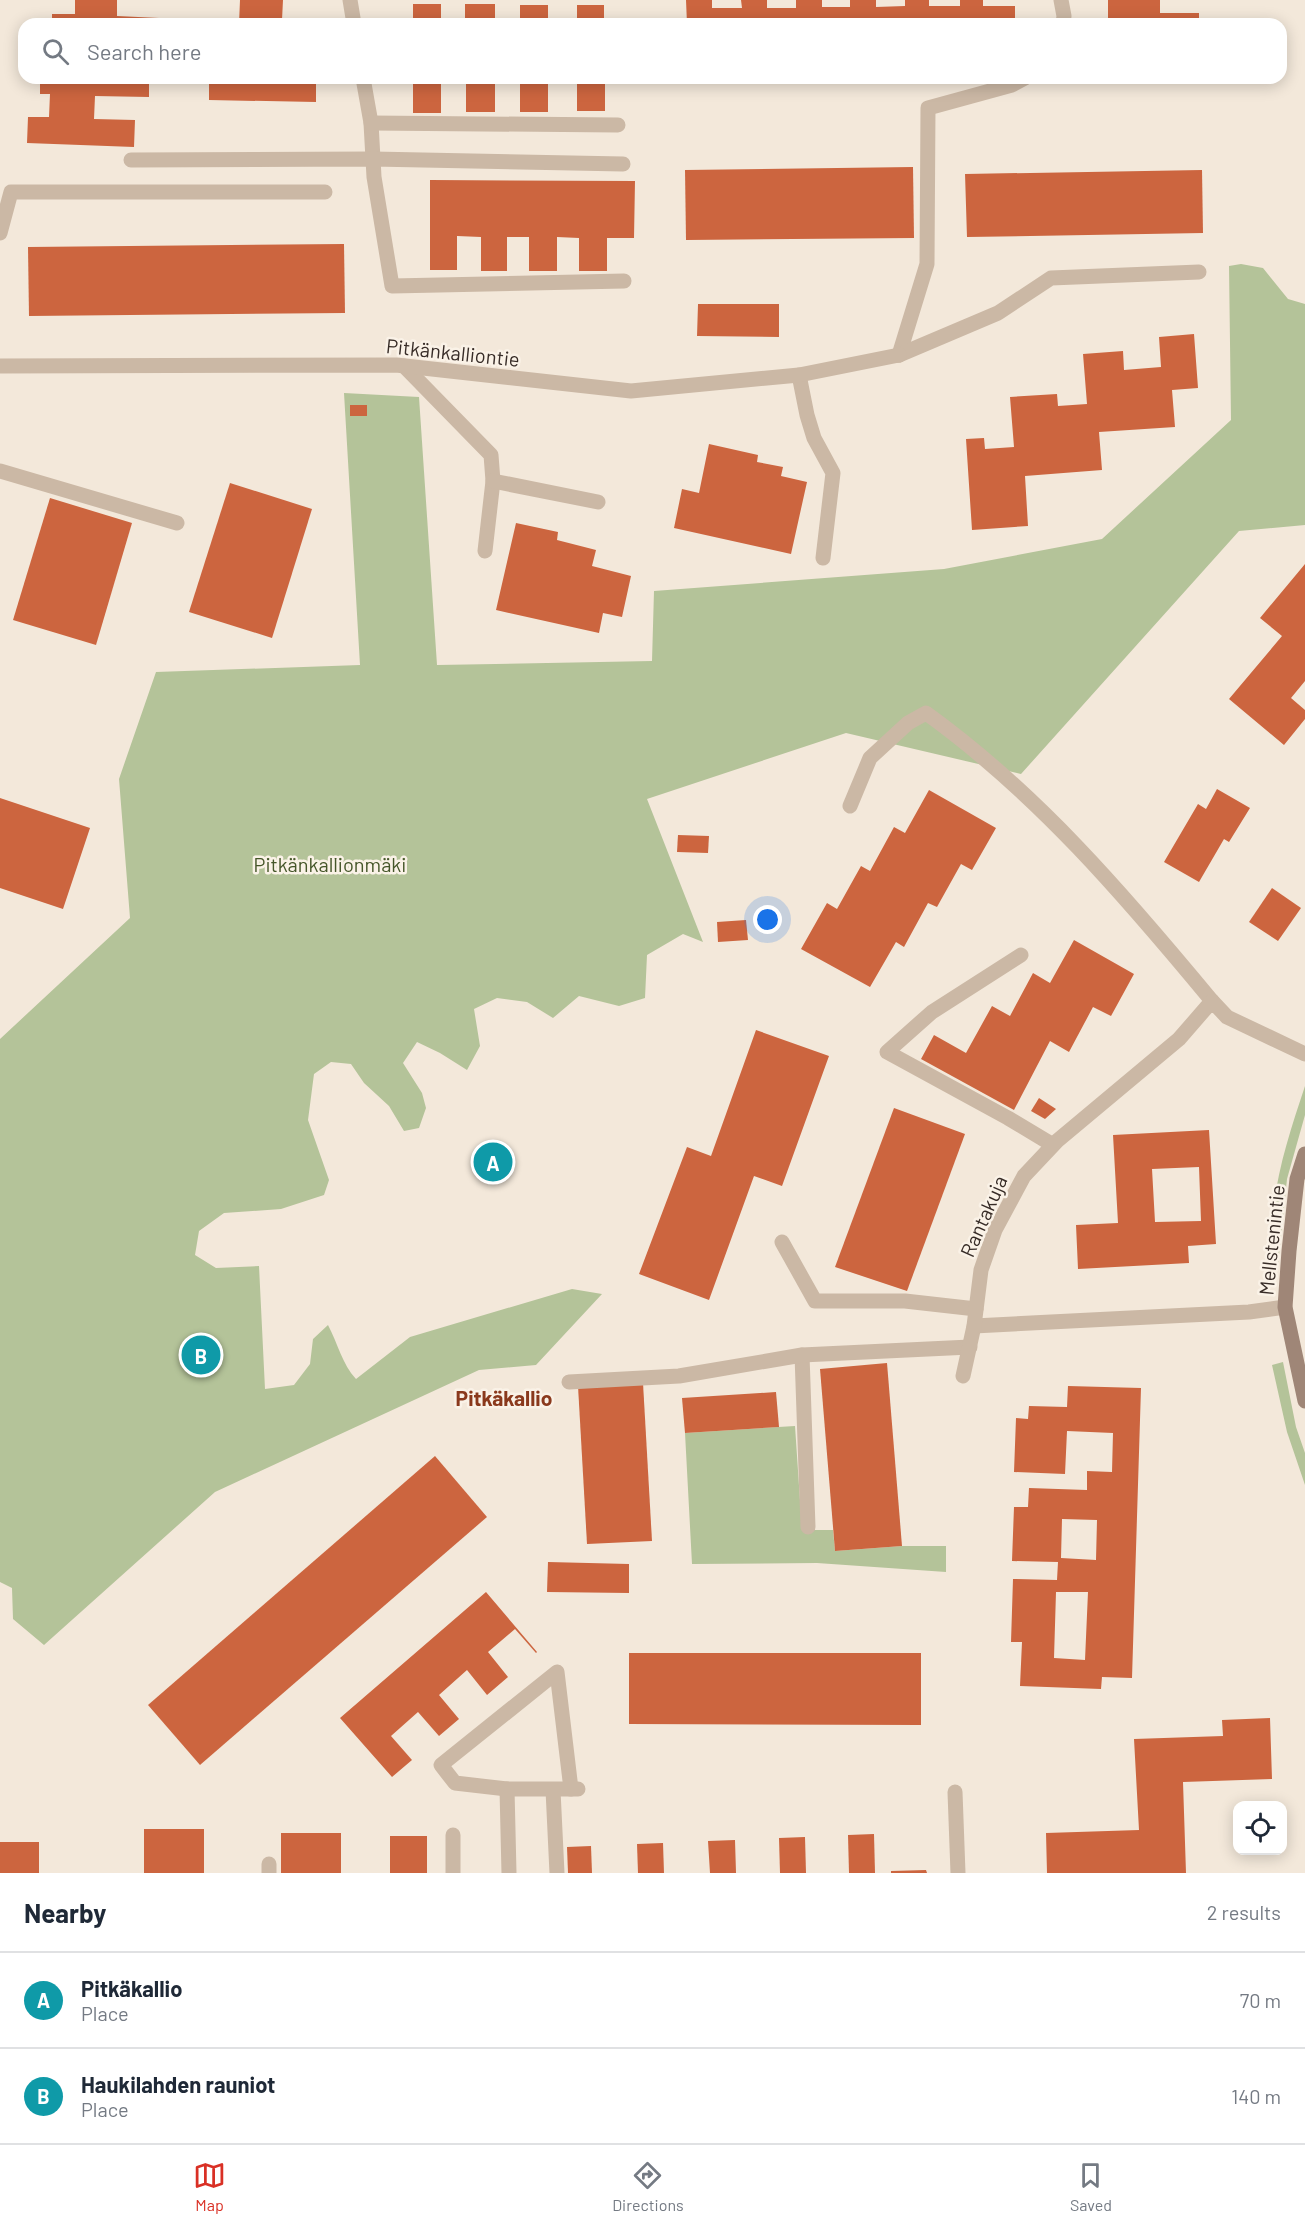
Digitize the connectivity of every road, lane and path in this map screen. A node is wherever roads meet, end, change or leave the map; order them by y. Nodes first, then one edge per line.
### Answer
1 (350, 0) edge
2 (1060, 0) edge
3 (353, 18) edge
4 (1064, 18) edge
5 (364, 84) edge
6 (1015, 84) edge
7 (371, 123) junction
8 (618, 125) dead end
9 (373, 159) junction
10 (131, 160) dead end
11 (622, 164) dead end
12 (325, 192) dead end
13 (0, 233) edge
14 (1199, 272) dead end
15 (624, 281) dead end
16 (899, 355) junction
17 (0, 366) edge
18 (404, 366) junction
19 (799, 375) junction
20 (0, 471) edge
21 (493, 481) junction
22 (598, 501) dead end
23 (177, 523) dead end
24 (485, 551) dead end
25 (823, 558) dead end
26 (849, 806) dead end
27 (1021, 955) dead end
28 (1212, 1001) junction
29 (1305, 1054) edge
30 (1053, 1145) junction
31 (1305, 1154) edge
32 (782, 1242) dead end
33 (1285, 1307) junction
34 (976, 1309) junction
35 (974, 1326) junction
36 (970, 1347) junction
37 (802, 1355) junction
38 (963, 1376) dead end
39 (569, 1382) dead end
40 (1305, 1401) edge
41 (808, 1527) dead end
42 (507, 1789) junction
43 (553, 1790) junction
44 (955, 1792) dead end
45 (453, 1835) dead end
46 (453, 1873) edge
47 (509, 1873) edge
48 (557, 1873) edge
49 (958, 1873) edge

1 - 3 street
2 - 4 street
5 - 7 street
6 - 16 street
7 - 8 street
7 - 9 street
9 - 10 street
9 - 11 street
9 - 15 street
12 - 13 street
14 - 16 street, Pitkänkalliontie
16 - 19 street, Pitkänkalliontie
17 - 18 street, Pitkänkalliontie
18 - 19 street, Pitkänkalliontie
18 - 21 street
19 - 25 street
20 - 23 street
21 - 22 street
21 - 24 street
26 - 28 street
27 - 30 street
28 - 29 street
28 - 30 street, Rantakuja
30 - 34 street, Rantakuja
31 - 33 street, Mellstenintie
32 - 34 street
33 - 35 street
33 - 40 street, Mellstenintie
34 - 35 street, Rantakuja
35 - 36 street, Rantakuja
36 - 37 street
36 - 38 street, Rantakuja
37 - 39 street
37 - 41 street
42 - 43 street
42 - 43 street
42 - 47 street
43 - 48 street
44 - 49 street
45 - 46 street

